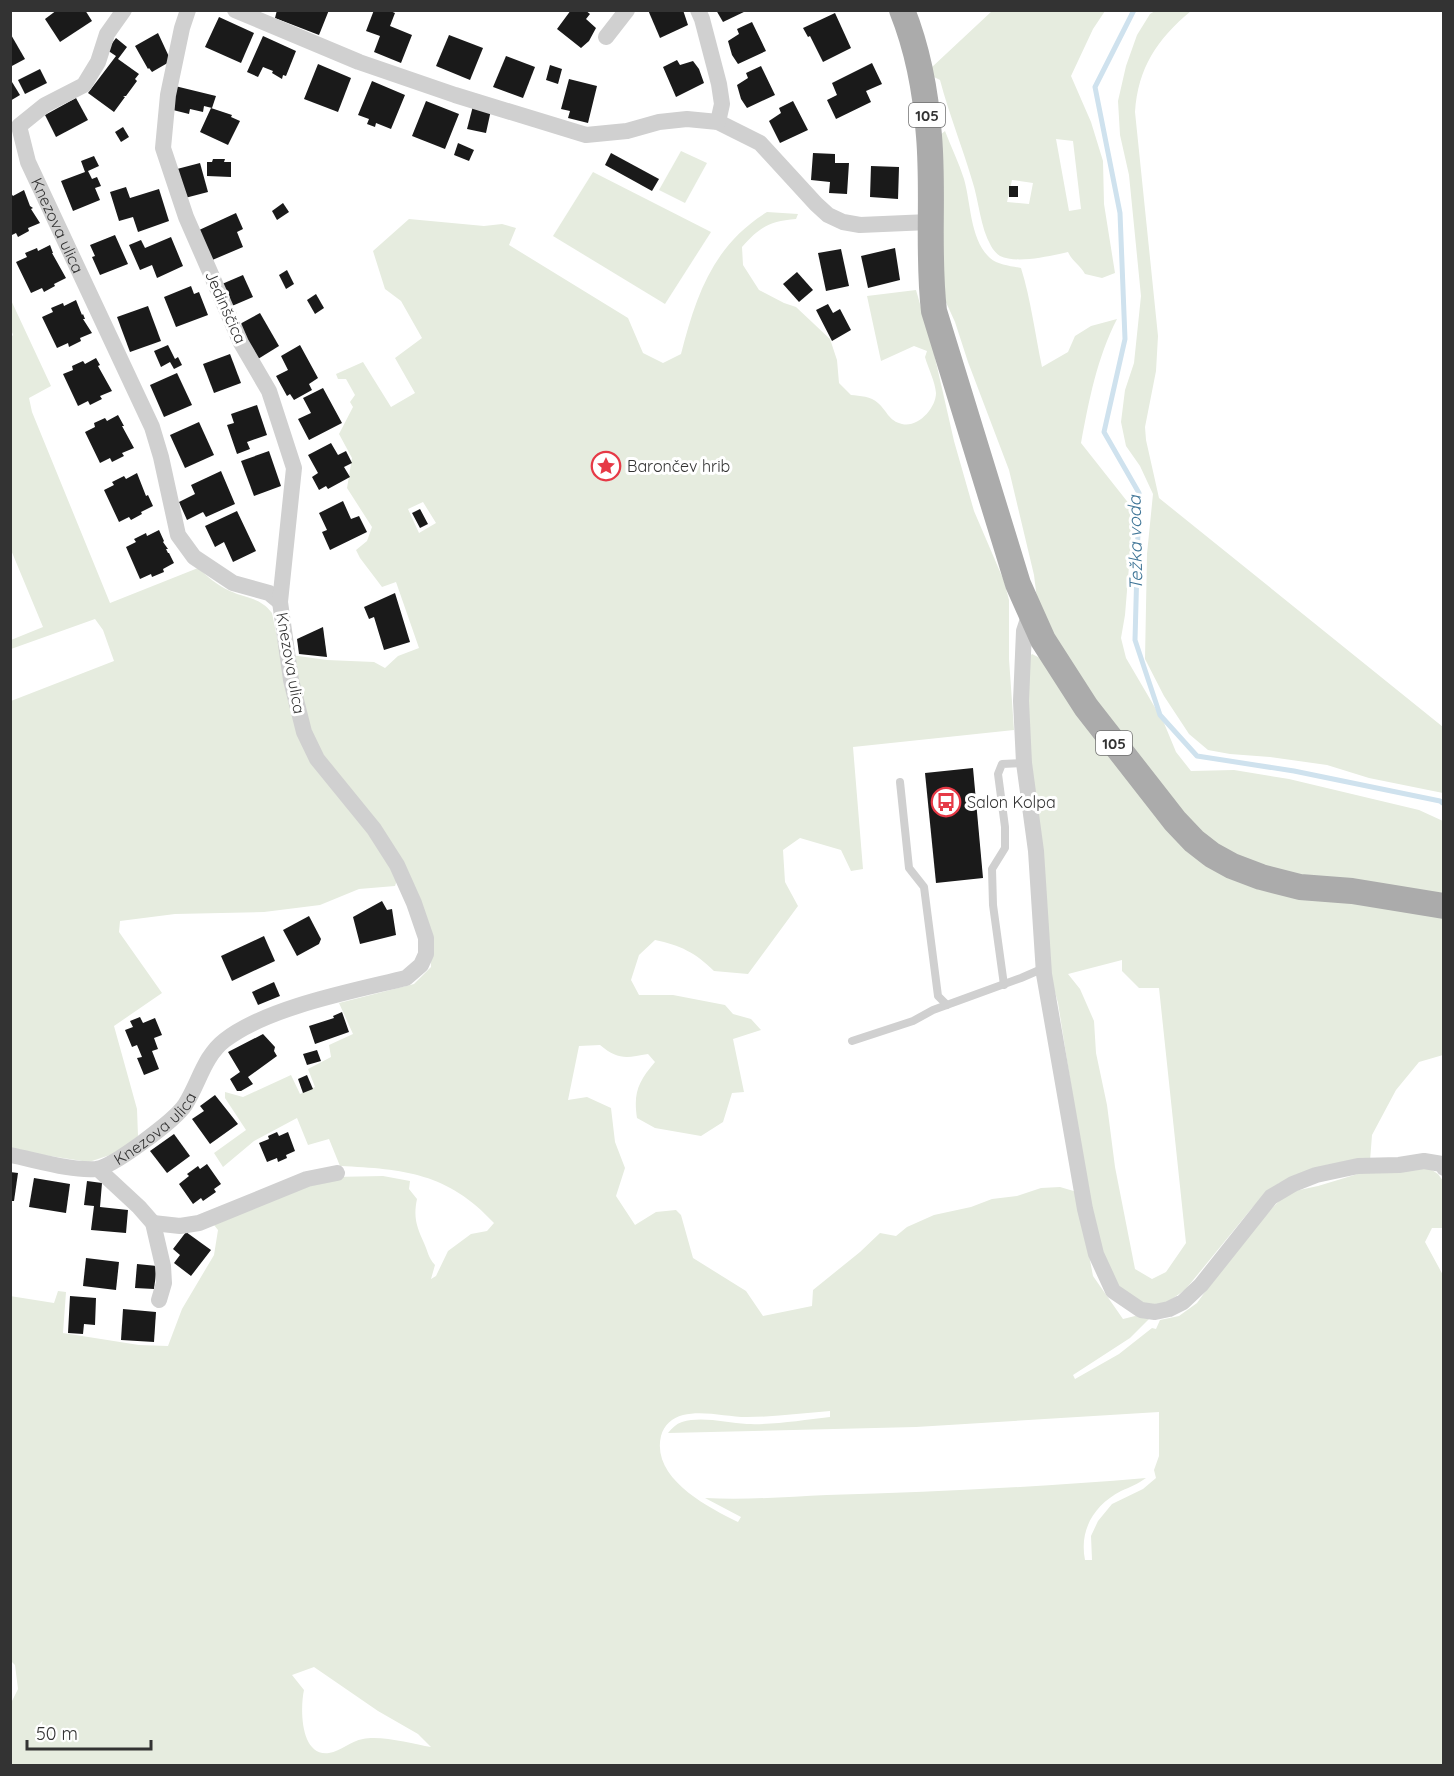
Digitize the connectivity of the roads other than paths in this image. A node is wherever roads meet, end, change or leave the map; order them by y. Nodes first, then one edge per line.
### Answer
1 (124, 10) edge
2 (188, 10) edge
3 (235, 10) edge
4 (627, 10) edge
5 (698, 10) edge
6 (902, 10) edge
7 (606, 37) dead end
8 (718, 122) junction
9 (929, 222) junction
10 (280, 602) junction
11 (1030, 613) junction
12 (1024, 763) junction
13 (900, 782) dead end
14 (1443, 906) edge
15 (1044, 967) junction
16 (1004, 985) junction
17 (947, 1005) junction
18 (852, 1041) dead end
19 (10, 1155) edge
20 (1443, 1165) edge
21 (98, 1169) junction
22 (337, 1173) dead end
23 (153, 1223) junction
24 (159, 1300) dead end

1 - 10 street, Knezova ulica
2 - 10 street, Jedinščica
3 - 8 street
4 - 7 street
5 - 8 street
6 - 9 main road, 105
8 - 9 street
9 - 11 main road, 105
10 - 21 street, Knezova ulica
11 - 12 street
11 - 14 main road, 105
12 - 15 street
12 - 16 lane
13 - 17 lane
15 - 16 lane
15 - 20 street
16 - 17 lane
17 - 18 lane
19 - 21 street, Knezova ulica
21 - 23 street, Knezova ulica
22 - 23 street
23 - 24 street, Knezova ulica

